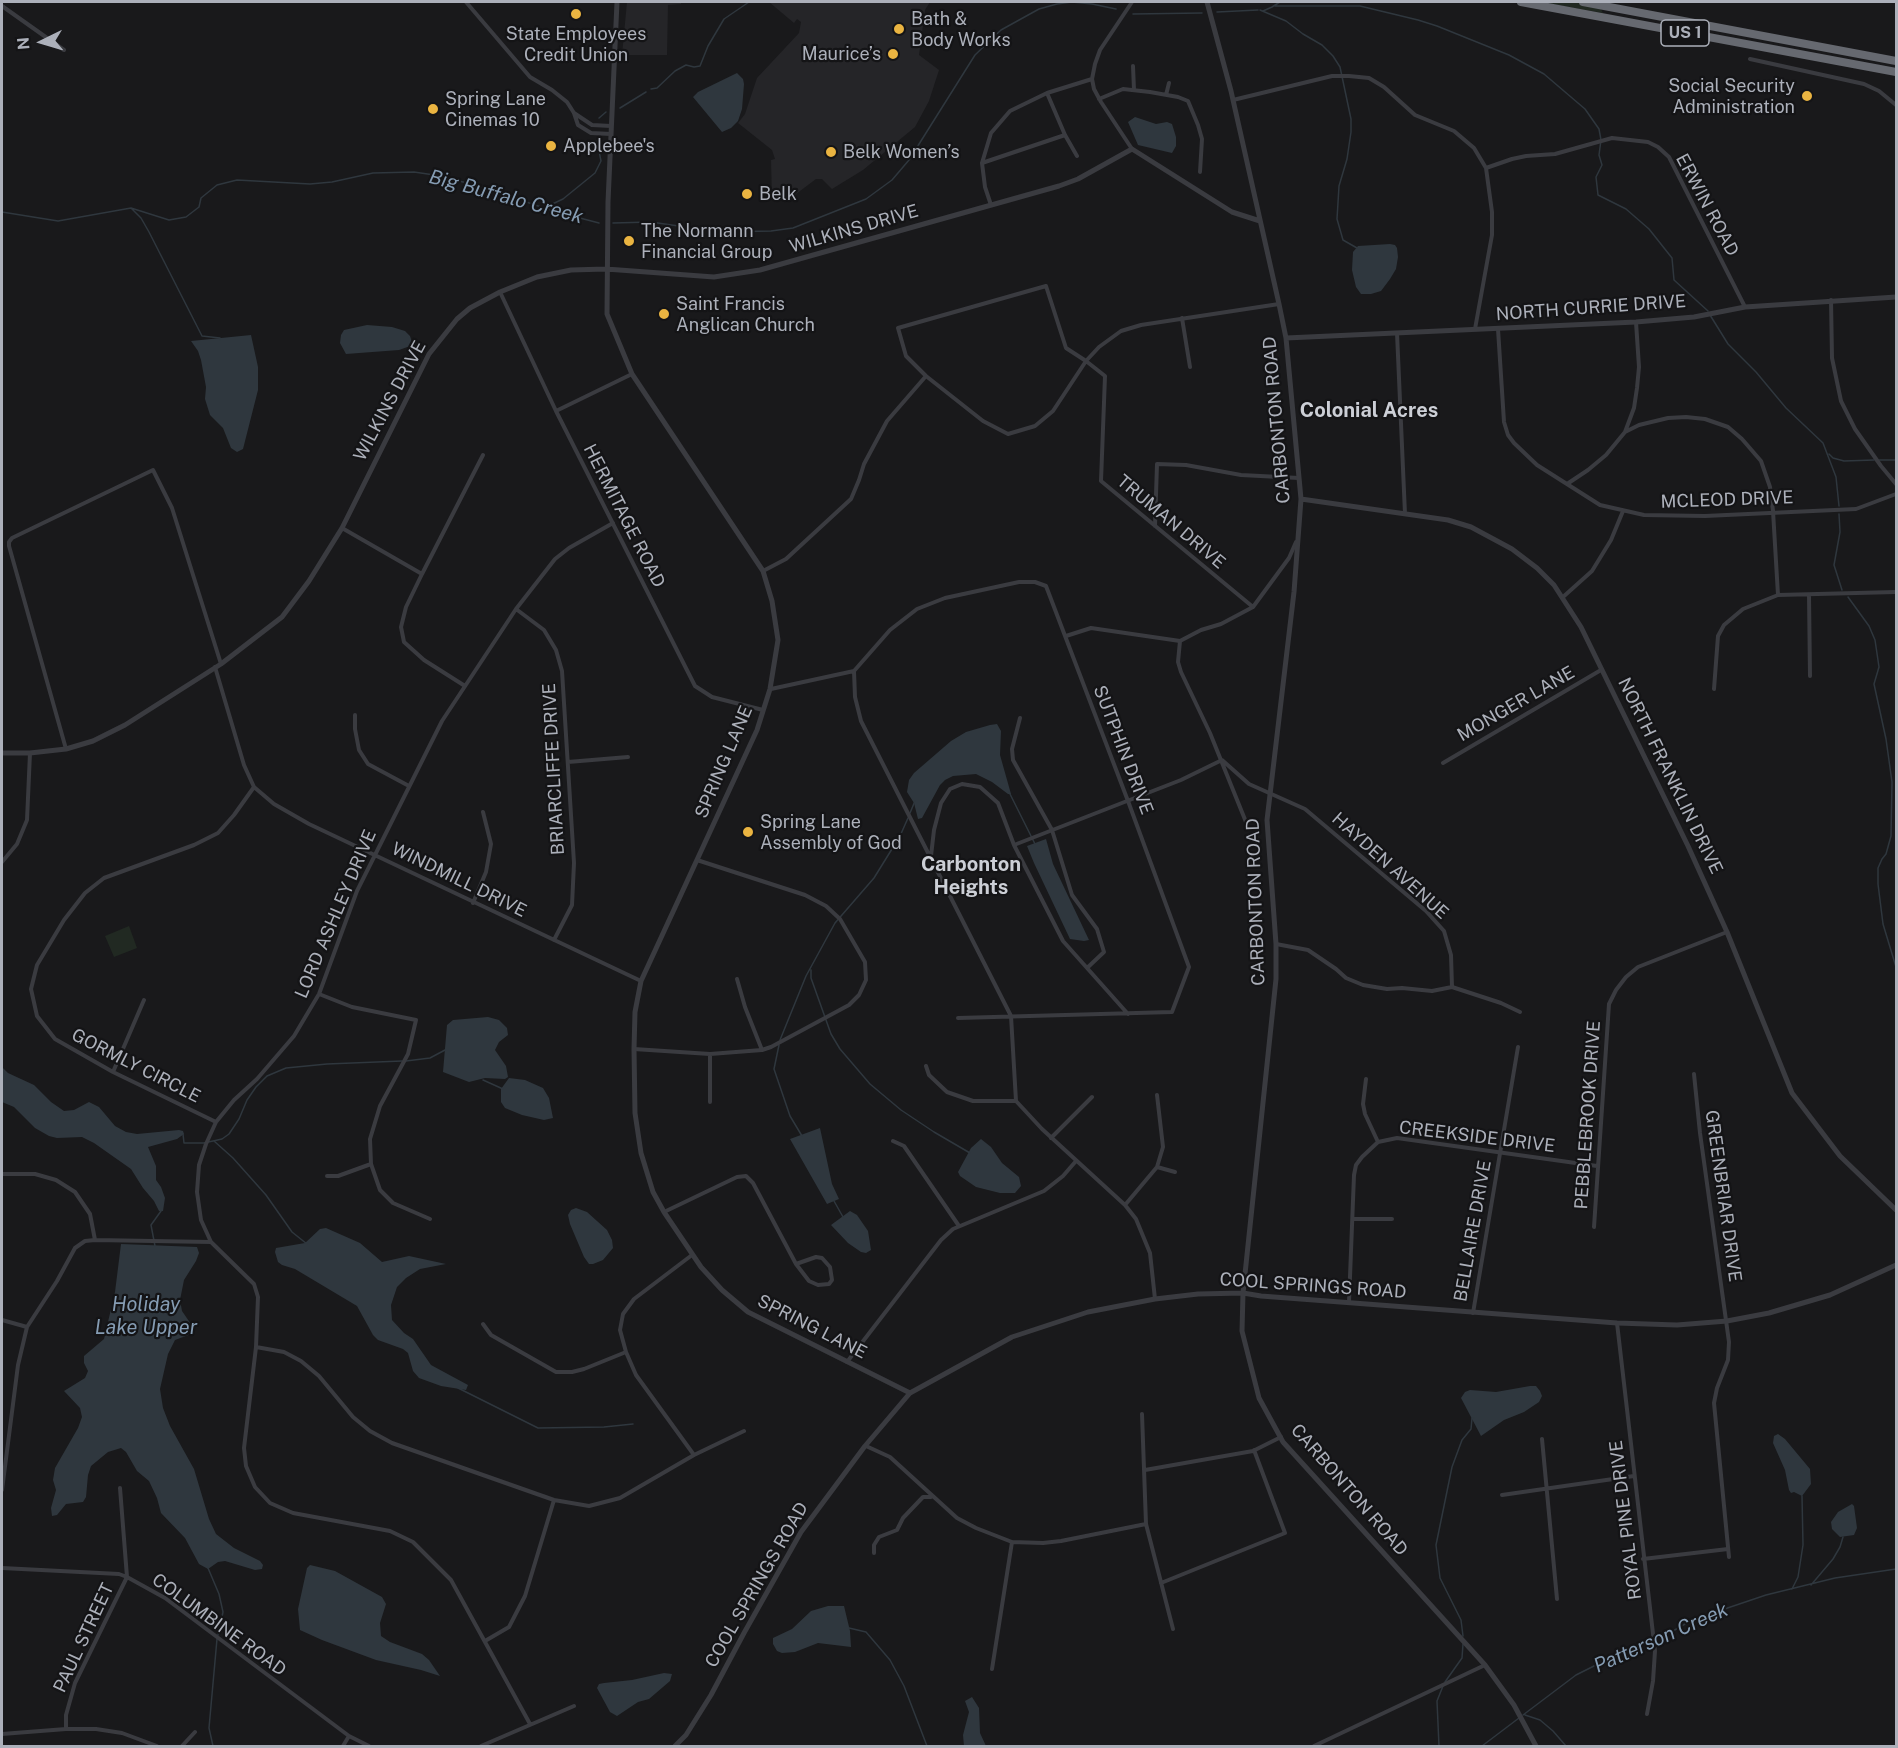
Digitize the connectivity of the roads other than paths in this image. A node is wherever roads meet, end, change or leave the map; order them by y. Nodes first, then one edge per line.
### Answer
1 (466, 2) edge
2 (617, 2) edge
3 (1132, 2) edge
4 (1207, 2) edge
5 (1521, 2) edge
6 (1583, 2) edge
7 (2, 6) edge
8 (64, 50) dead end
9 (1750, 59) dead end
10 (1896, 59) edge
11 (1850, 63) junction
12 (1132, 66) dead end
13 (1896, 72) edge
14 (1896, 78) edge
15 (1092, 79) junction
16 (1169, 83) dead end
17 (1134, 90) junction
18 (1047, 93) junction
19 (1166, 95) junction
20 (1099, 99) junction
21 (1233, 100) junction
22 (1896, 105) edge
23 (574, 113) junction
24 (611, 126) junction
25 (611, 134) junction
26 (1065, 135) junction
27 (1132, 149) junction
28 (1077, 156) dead end
29 (982, 163) junction
30 (1486, 168) junction
31 (1200, 172) dead end
32 (991, 205) junction
33 (1260, 221) junction
34 (606, 269) junction
35 (500, 292) junction
36 (1896, 297) edge
37 (1831, 300) junction
38 (1279, 304) junction
39 (1745, 307) junction
40 (1182, 318) junction
41 (1636, 322) junction
42 (1498, 329) junction
43 (1475, 330) junction
44 (1396, 332) junction
45 (1286, 338) junction
46 (1086, 361) junction
47 (1190, 367) dead end
48 (632, 374) junction
49 (926, 376) junction
50 (556, 411) junction
51 (1625, 432) junction
52 (483, 455) dead end
53 (1299, 478) junction
54 (1567, 484) junction
55 (1896, 484) edge
56 (1896, 494) edge
57 (1301, 499) junction
58 (1623, 511) junction
59 (1773, 511) junction
60 (1405, 514) junction
61 (613, 524) junction
62 (1155, 526) junction
63 (342, 528) junction
64 (1300, 532) junction
65 (763, 572) junction
66 (422, 574) junction
67 (1896, 592) edge
68 (1778, 595) junction
69 (1809, 595) junction
70 (1563, 597) junction
71 (1253, 607) junction
72 (516, 609) junction
73 (1065, 636) junction
74 (1180, 641) junction
75 (218, 666) junction
76 (1602, 669) junction
77 (854, 671) junction
78 (1810, 676) dead end
79 (465, 686) junction
80 (770, 689) junction
81 (1714, 689) dead end
82 (764, 710) junction
83 (355, 715) dead end
84 (1020, 718) dead end
85 (66, 749) junction
86 (2, 753) edge
87 (30, 753) junction
88 (628, 757) dead end
89 (1222, 760) junction
90 (568, 762) junction
91 (1443, 763) dead end
92 (409, 786) junction
93 (254, 787) junction
94 (1269, 793) junction
95 (1128, 801) junction
96 (483, 812) dead end
97 (1246, 822) dead end
98 (1052, 830) junction
99 (1014, 844) junction
100 (375, 854) junction
101 (931, 856) junction
102 (697, 860) junction
103 (2, 862) edge
104 (473, 903) junction
105 (1727, 932) junction
106 (554, 940) junction
107 (1276, 944) junction
108 (1087, 968) junction
109 (737, 979) dead end
110 (640, 981) junction
111 (1452, 987) junction
112 (319, 994) junction
113 (144, 1000) dead end
114 (1520, 1012) dead end
115 (1129, 1014) junction
116 (1011, 1016) junction
117 (957, 1018) dead end
118 (1518, 1047) dead end
119 (634, 1049) junction
120 (762, 1050) junction
121 (710, 1054) junction
122 (926, 1066) dead end
123 (113, 1072) junction
124 (1694, 1074) dead end
125 (1366, 1079) dead end
126 (1157, 1095) dead end
127 (1092, 1097) dead end
128 (1016, 1101) junction
129 (710, 1102) dead end
130 (216, 1122) junction
131 (1051, 1138) junction
132 (893, 1141) dead end
133 (1378, 1142) junction
134 (1500, 1153) junction
135 (1076, 1161) junction
136 (371, 1164) junction
137 (1598, 1166) junction
138 (1157, 1167) junction
139 (1175, 1172) dead end
140 (2, 1174) edge
141 (327, 1176) dead end
142 (1125, 1204) junction
143 (1896, 1210) edge
144 (664, 1212) junction
145 (430, 1219) dead end
146 (1353, 1219) junction
147 (1392, 1219) dead end
148 (959, 1226) junction
149 (1594, 1227) dead end
150 (95, 1240) junction
151 (211, 1242) junction
152 (692, 1255) junction
153 (796, 1264) junction
154 (1896, 1265) edge
155 (1243, 1293) junction
156 (1155, 1299) junction
157 (1350, 1302) junction
158 (1473, 1313) junction
159 (2, 1320) edge
160 (1727, 1321) junction
161 (1617, 1323) junction
162 (483, 1324) dead end
163 (27, 1327) junction
164 (256, 1347) junction
165 (627, 1352) junction
166 (847, 1362) junction
167 (910, 1393) junction
168 (1142, 1414) dead end
169 (744, 1431) dead end
170 (1281, 1437) junction
171 (1542, 1439) dead end
172 (865, 1446) junction
173 (1254, 1450) junction
174 (694, 1455) junction
175 (1145, 1470) junction
176 (1634, 1476) junction
177 (120, 1488) dead end
178 (1546, 1489) junction
179 (2, 1490) edge
180 (1502, 1495) dead end
181 (932, 1497) junction
182 (554, 1500) junction
183 (1146, 1524) junction
184 (1012, 1542) junction
185 (1728, 1549) junction
186 (874, 1553) dead end
187 (1729, 1557) dead end
188 (1643, 1559) junction
189 (2, 1568) edge
190 (127, 1577) junction
191 (1161, 1582) junction
192 (1557, 1599) dead end
193 (1173, 1629) dead end
194 (485, 1641) junction
195 (1485, 1665) junction
196 (992, 1669) dead end
197 (573, 1706) dead end
198 (1647, 1714) dead end
199 (530, 1724) junction
200 (66, 1729) junction
201 (195, 1732) dead end
202 (2, 1734) edge
203 (349, 1736) junction
204 (156, 1746) edge
205 (182, 1746) edge
206 (343, 1746) edge
207 (369, 1746) edge
208 (481, 1746) edge
209 (675, 1746) edge
210 (1314, 1746) edge
211 (1536, 1746) edge

1 - 23 street
2 - 24 street, SPRING LANE
3 - 15 street
4 - 21 street, CARBONTON ROAD
5 - 11 highway, US 1
6 - 10 highway, US 1
7 - 8 street
9 - 22 street
11 - 13 highway, US 1
11 - 14 highway
12 - 17 street
15 - 18 street
15 - 20 street
16 - 19 street
17 - 19 street
17 - 20 street
18 - 26 street
18 - 29 street
19 - 31 street
20 - 27 street
21 - 30 street
21 - 33 street, CARBONTON ROAD
23 - 24 street
23 - 25 street
24 - 25 street, SPRING LANE
25 - 34 street, SPRING LANE
26 - 28 street
26 - 29 street
27 - 32 street, WILKINS DRIVE
27 - 33 street
29 - 32 street
30 - 39 street, ERWIN ROAD
30 - 43 street
32 - 34 street, WILKINS DRIVE
33 - 38 street, CARBONTON ROAD
34 - 35 street, WILKINS DRIVE
34 - 48 street, SPRING LANE
35 - 50 street, HERMITAGE ROAD
35 - 63 street, WILKINS DRIVE
36 - 37 street, NORTH CURRIE DRIVE
37 - 39 street, NORTH CURRIE DRIVE
37 - 55 street
38 - 40 street
38 - 45 street, CARBONTON ROAD
39 - 41 street, NORTH CURRIE DRIVE
40 - 46 street
40 - 47 street
41 - 42 street, NORTH CURRIE DRIVE
41 - 51 street
42 - 43 street, NORTH CURRIE DRIVE
42 - 54 street, MCLEOD DRIVE
43 - 44 street, NORTH CURRIE DRIVE
44 - 45 street, NORTH CURRIE DRIVE
44 - 60 street
45 - 53 street, CARBONTON ROAD
46 - 49 street
46 - 49 street, TRUMAN DRIVE
46 - 62 street, TRUMAN DRIVE
48 - 50 street
48 - 65 street, SPRING LANE
49 - 65 street
50 - 61 street, HERMITAGE ROAD
51 - 54 street
51 - 59 street
52 - 66 street
53 - 57 street, CARBONTON ROAD
53 - 62 street
54 - 58 street, MCLEOD DRIVE
56 - 59 street, MCLEOD DRIVE
57 - 60 street, NORTH FRANKLIN DRIVE
57 - 64 street, CARBONTON ROAD
58 - 59 street, MCLEOD DRIVE
58 - 70 street
59 - 68 street
60 - 70 street, NORTH FRANKLIN DRIVE
61 - 72 street, LORD ASHLEY DRIVE
61 - 82 street, HERMITAGE ROAD
62 - 71 street, TRUMAN DRIVE
63 - 66 street
63 - 75 street, WILKINS DRIVE
64 - 71 street
64 - 94 street, CARBONTON ROAD
65 - 80 street, SPRING LANE
66 - 79 street
67 - 69 street
68 - 69 street
68 - 81 street
69 - 78 street
70 - 76 street, NORTH FRANKLIN DRIVE
71 - 74 street
72 - 79 street, LORD ASHLEY DRIVE
72 - 90 street, BRIARCLIFFE DRIVE
73 - 74 street
73 - 77 street, SUTPHIN DRIVE
73 - 95 street, SUTPHIN DRIVE
74 - 89 street
75 - 85 street, WILKINS DRIVE
75 - 85 street, WINDMILL DRIVE
75 - 93 street, WINDMILL DRIVE
76 - 91 street, MONGER LANE
76 - 105 street, NORTH FRANKLIN DRIVE
77 - 80 street
77 - 101 street
79 - 92 street, LORD ASHLEY DRIVE
80 - 82 street, SPRING LANE
82 - 102 street, SPRING LANE
83 - 92 street
84 - 98 street
85 - 87 street, WILKINS DRIVE
86 - 87 street, WILKINS DRIVE
87 - 103 street
88 - 90 street
89 - 94 street, HAYDEN AVENUE
89 - 95 street
89 - 97 street
90 - 106 street, BRIARCLIFFE DRIVE
92 - 100 street, LORD ASHLEY DRIVE
93 - 100 street, WINDMILL DRIVE
93 - 123 street, GORMLY CIRCLE
94 - 107 street, CARBONTON ROAD
94 - 111 street, HAYDEN AVENUE
95 - 98 street
95 - 115 street, SUTPHIN DRIVE
96 - 104 street
98 - 99 street
98 - 108 street
99 - 101 street
99 - 108 street
100 - 104 street, WINDMILL DRIVE
100 - 112 street, LORD ASHLEY DRIVE
101 - 116 street
102 - 110 street, SPRING LANE
102 - 120 street
104 - 106 street, WINDMILL DRIVE
105 - 137 street, PEBBLEBROOK DRIVE
105 - 143 street, NORTH FRANKLIN DRIVE
106 - 110 street, WINDMILL DRIVE
107 - 111 street
107 - 155 street, CARBONTON ROAD
108 - 115 street
109 - 120 street
110 - 119 street, SPRING LANE
111 - 114 street
112 - 130 street, LORD ASHLEY DRIVE
112 - 136 street
113 - 123 street
115 - 116 street, SUTPHIN DRIVE
116 - 117 street, SUTPHIN DRIVE
116 - 128 street
118 - 134 street, BELLAIRE DRIVE
119 - 121 street
119 - 144 street, SPRING LANE
120 - 121 street
121 - 129 street
122 - 128 street
123 - 130 street, GORMLY CIRCLE
124 - 160 street, GREENBRIAR DRIVE
125 - 133 street
126 - 138 street
127 - 131 street
128 - 131 street
130 - 151 street, LORD ASHLEY DRIVE
131 - 135 street
132 - 148 street
133 - 134 street, CREEKSIDE DRIVE
133 - 146 street, CREEKSIDE DRIVE
134 - 137 street, CREEKSIDE DRIVE
134 - 158 street, BELLAIRE DRIVE
135 - 142 street
135 - 148 street
136 - 141 street
136 - 145 street
137 - 149 street, PEBBLEBROOK DRIVE
138 - 139 street
138 - 142 street
140 - 150 street
142 - 156 street
144 - 152 street, SPRING LANE
144 - 153 street
146 - 147 street
146 - 157 street, CREEKSIDE DRIVE
148 - 166 street
150 - 151 street
150 - 163 street
151 - 164 street, LORD ASHLEY DRIVE
152 - 165 street
152 - 166 street, SPRING LANE
153 - 153 street
154 - 160 street, COOL SPRINGS ROAD
155 - 156 street, COOL SPRINGS ROAD
155 - 157 street, COOL SPRINGS ROAD
155 - 170 street, CARBONTON ROAD
156 - 167 street, COOL SPRINGS ROAD
157 - 158 street, COOL SPRINGS ROAD
158 - 161 street, COOL SPRINGS ROAD
159 - 163 street
160 - 161 street, COOL SPRINGS ROAD
160 - 185 street, GREENBRIAR DRIVE
161 - 176 street, ROYAL PINE DRIVE
162 - 165 street
163 - 179 street
164 - 182 street
164 - 194 street, LORD ASHLEY DRIVE
165 - 174 street
166 - 167 street, SPRING LANE
167 - 172 street, COOL SPRINGS ROAD
168 - 175 street
169 - 174 street
170 - 173 street
170 - 195 street, CARBONTON ROAD
171 - 178 street
172 - 181 street
172 - 209 street, COOL SPRINGS ROAD
173 - 175 street
173 - 191 street
174 - 182 street
175 - 183 street
176 - 178 street
176 - 188 street, ROYAL PINE DRIVE
177 - 190 street, PAUL STREET
178 - 180 street
178 - 192 street
181 - 184 street
181 - 186 street
182 - 194 street
183 - 184 street
183 - 191 street
184 - 196 street
185 - 187 street, GREENBRIAR DRIVE
185 - 188 street
188 - 198 street, ROYAL PINE DRIVE
189 - 190 street, COLUMBINE ROAD
190 - 200 street, PAUL STREET
190 - 203 street, COLUMBINE ROAD
191 - 193 street
194 - 199 street, LORD ASHLEY DRIVE
195 - 210 street
195 - 211 street, CARBONTON ROAD
197 - 199 street
199 - 208 street
200 - 202 street
200 - 204 street
201 - 205 street
203 - 206 street
203 - 207 street, COLUMBINE ROAD

